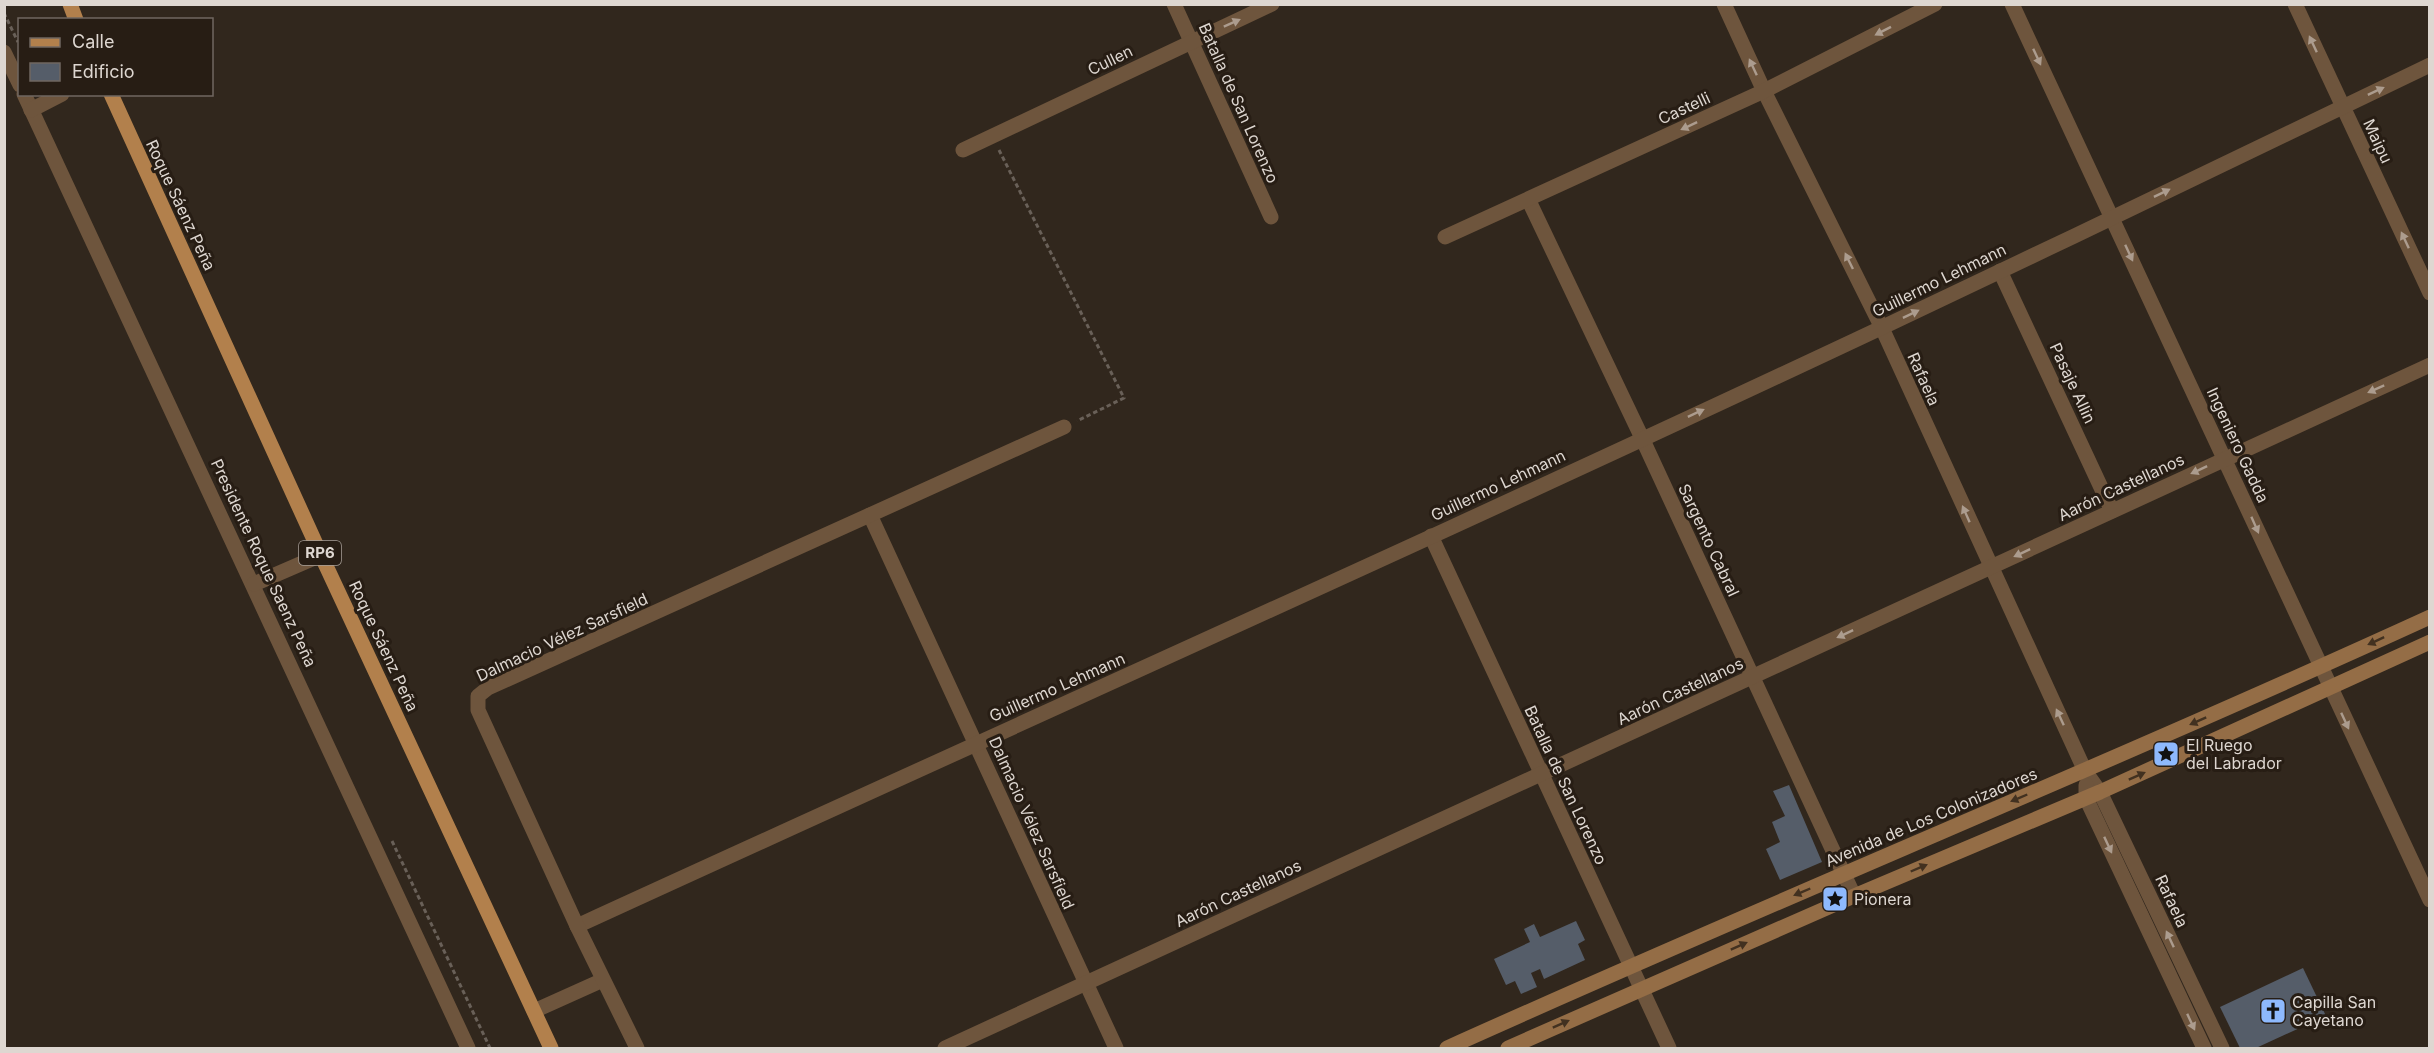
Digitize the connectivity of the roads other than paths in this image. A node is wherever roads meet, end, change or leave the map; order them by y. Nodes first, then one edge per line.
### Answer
1 (1174, 4) edge
2 (1272, 4) edge
3 (1724, 4) edge
4 (1935, 4) edge
5 (2012, 4) edge
6 (2295, 4) edge
7 (1191, 41) junction
8 (4, 52) edge
9 (2430, 65) edge
10 (18, 80) edge
11 (1764, 91) junction
12 (25, 96) edge
13 (58, 96) edge
14 (112, 96) edge
15 (2343, 107) junction
16 (31, 110) junction
17 (963, 150) dead end
18 (1529, 201) junction
19 (2112, 217) junction
20 (1271, 218) dead end
21 (1445, 237) dead end
22 (2001, 271) junction
23 (2430, 293) edge
24 (1882, 328) junction
25 (2430, 365) edge
26 (1064, 427) road end
27 (1642, 438) junction
28 (2224, 458) junction
29 (2112, 511) junction
30 (870, 515) junction
31 (1431, 537) junction
32 (321, 555) junction
33 (1990, 568) junction
34 (254, 584) junction
35 (2430, 617) edge
36 (2430, 642) edge
37 (2319, 668) junction
38 (1753, 677) junction
39 (2329, 688) junction
40 (976, 743) junction
41 (2085, 771) junction
42 (1541, 775) junction
43 (2093, 795) junction
44 (1844, 873) junction
45 (1854, 896) junction
46 (2430, 900) edge
47 (577, 926) junction
48 (1629, 966) junction
49 (603, 980) junction
50 (1085, 982) junction
51 (1640, 989) junction
52 (534, 1011) junction
53 (468, 1048) edge
54 (551, 1048) edge
55 (637, 1048) edge
56 (945, 1048) edge
57 (1116, 1048) edge
58 (1447, 1048) edge
59 (1508, 1048) edge
60 (1669, 1048) edge
61 (2204, 1048) edge
62 (2222, 1048) edge

1 - 7 street, Batalla de San Lorenzo
7 -> 2 street, Cullen
11 -> 3 street, Rafaela
4 -> 11 street, Castelli
5 -> 19 street, Ingeniero Gadda
15 -> 6 street, Maipu
7 - 17 street, Cullen
7 - 20 street, Batalla de San Lorenzo
8 - 10 street
15 -> 9 street, Guillermo Lehmann
11 -> 18 street, Castelli
24 -> 11 street, Rafaela
12 - 16 street, Presidente Roque Saenz Peña
13 - 16 street
14 - 32 main road, Roque Sáenz Peña / RP6
19 -> 15 street, Guillermo Lehmann
23 -> 15 street, Maipu
16 - 34 street, Presidente Roque Saenz Peña
18 - 21 street, Castelli
18 - 27 street, Sargento Cabral
19 - 22 street, Guillermo Lehmann
19 -> 28 street, Ingeniero Gadda
24 -> 22 street, Guillermo Lehmann
22 - 29 street, Pasaje Allin
27 -> 24 street, Guillermo Lehmann
33 -> 24 street, Rafaela
25 -> 28 street, Aarón Castellanos
26 - 30 street, Dalmacio Vélez Sarsfield
27 - 31 street, Guillermo Lehmann
27 - 38 street, Sargento Cabral
28 -> 29 street, Aarón Castellanos
28 -> 37 street, Ingeniero Gadda
29 -> 33 street, Aarón Castellanos
30 - 40 street, Dalmacio Vélez Sarsfield
30 - 47 street, Dalmacio Vélez Sarsfield
31 - 40 street, Guillermo Lehmann
31 - 42 street, Batalla de San Lorenzo
32 - 34 street
32 - 52 main road, Roque Sáenz Peña / RP6
33 -> 38 street, Aarón Castellanos
41 -> 33 street, Rafaela
34 - 53 street, Presidente Roque Saenz Peña
35 -> 37 main road, Avenida de Los Colonizadores
36 - 39 main road
37 - 39 street, Ingeniero Gadda
37 -> 41 main road, Avenida de Los Colonizadores
38 - 42 street, Aarón Castellanos
38 - 44 street, Sargento Cabral
43 -> 39 main road
39 -> 46 street, Ingeniero Gadda
40 - 47 street, Guillermo Lehmann
40 - 50 street, Dalmacio Vélez Sarsfield
41 - 43 street, Rafaela
41 -> 44 main road, Avenida de Los Colonizadores
42 - 48 street, Batalla de San Lorenzo
42 - 50 street, Aarón Castellanos
45 -> 43 main road
43 -> 61 street, Rafaela
62 -> 43 street, Rafaela
44 - 45 street, Sargento Cabral
44 -> 48 main road, Avenida de Los Colonizadores
51 -> 45 main road
47 - 49 street
48 - 51 street, Batalla de San Lorenzo
48 - 58 main road, Avenida de Los Colonizadores
49 - 52 street
49 - 55 street
50 - 56 street, Aarón Castellanos
50 - 57 street, Dalmacio Vélez Sarsfield
59 -> 51 main road
51 - 60 street, Batalla de San Lorenzo
52 - 54 main road, Roque Sáenz Peña / RP6

